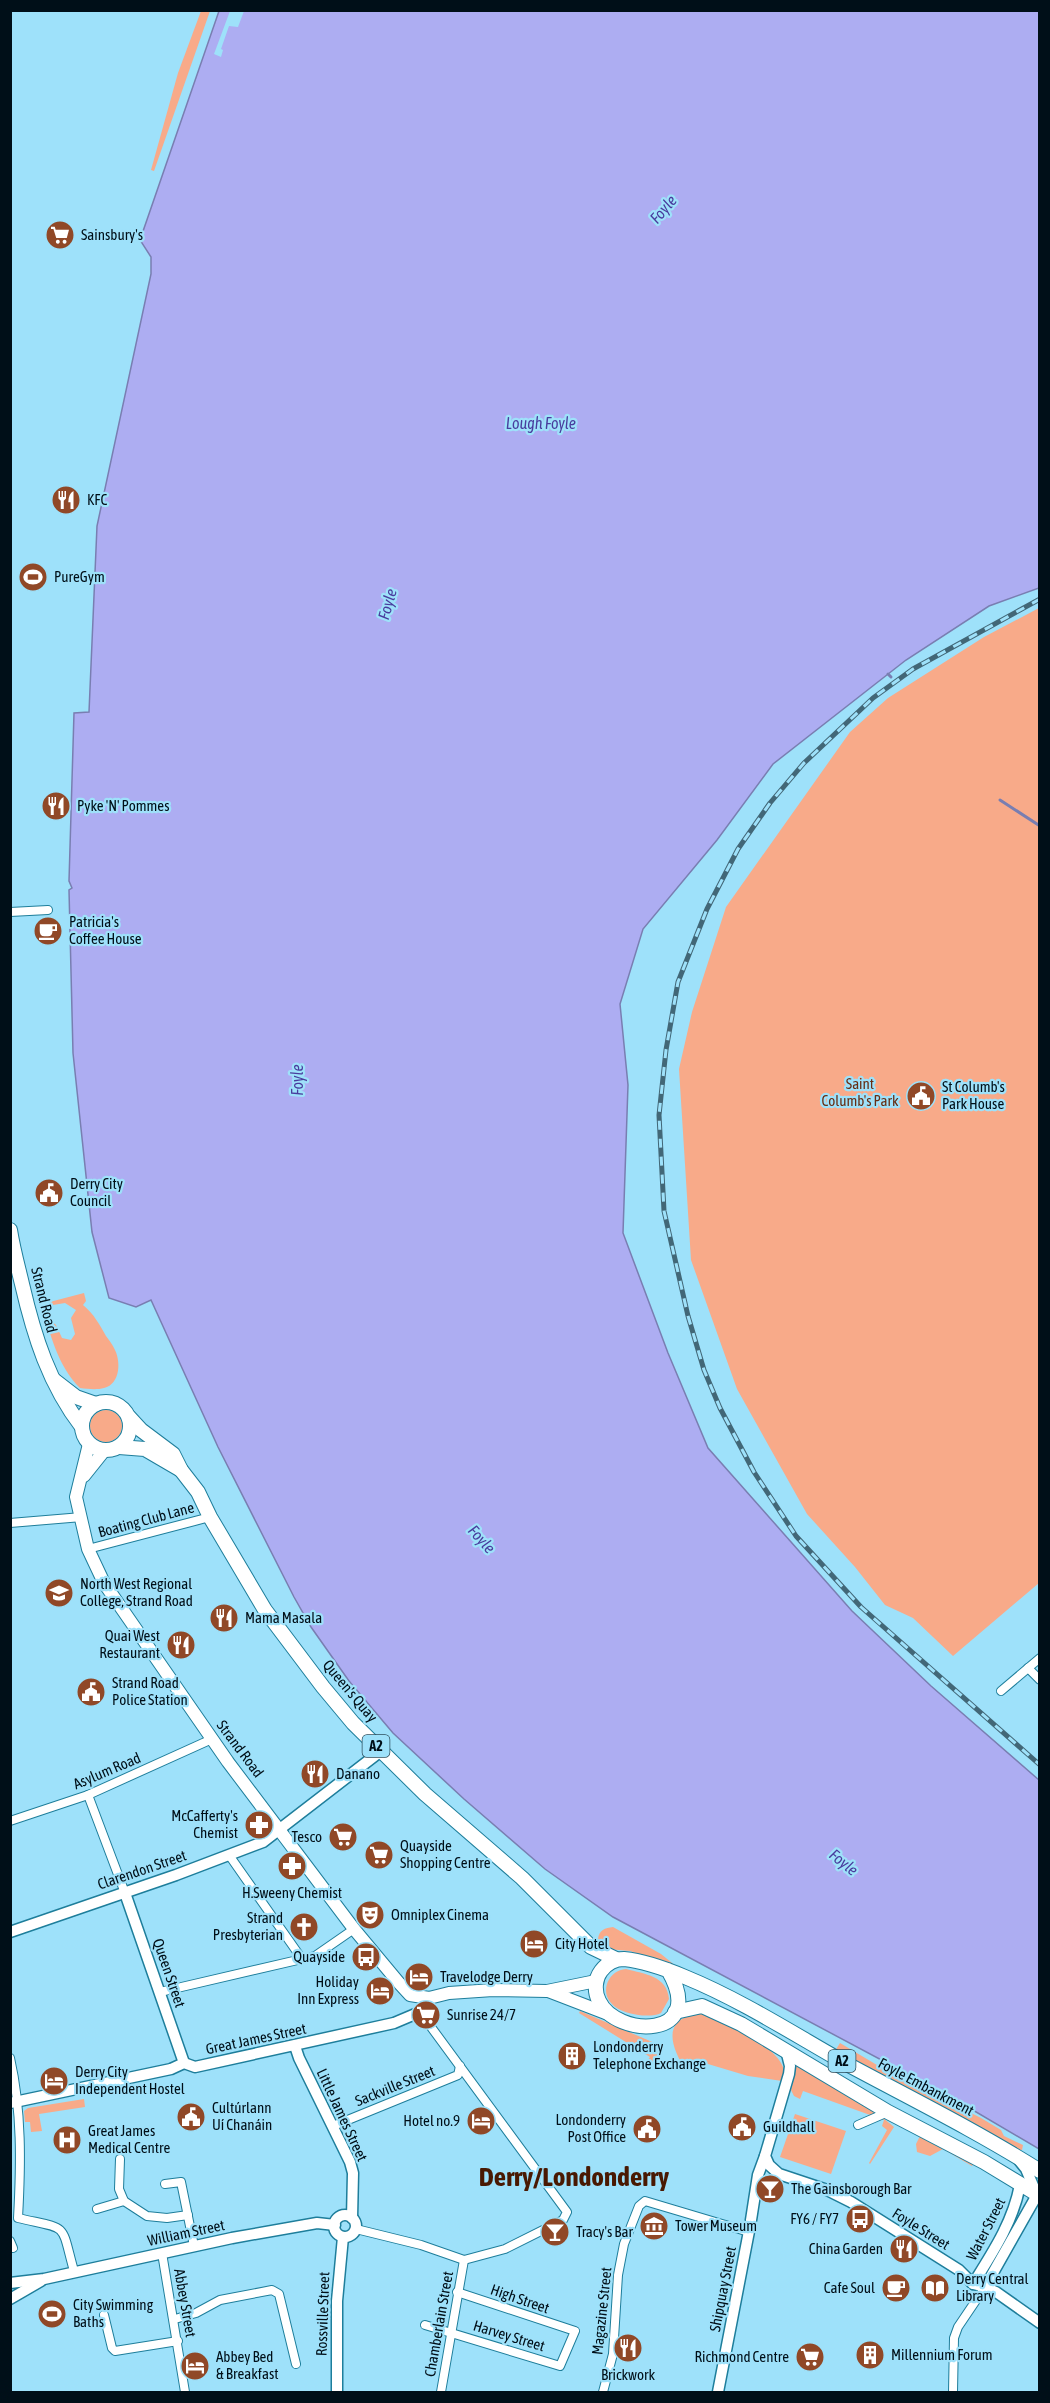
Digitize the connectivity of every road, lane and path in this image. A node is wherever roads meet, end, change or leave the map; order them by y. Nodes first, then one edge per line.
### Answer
1 (48, 910) dead end
2 (10, 912) edge
3 (10, 1230) edge
4 (50, 1376) junction
5 (96, 1404) junction
6 (129, 1418) junction
7 (82, 1427) junction
8 (89, 1444) junction
9 (119, 1447) junction
10 (104, 1451) junction
11 (181, 1470) junction
12 (78, 1484) junction
13 (82, 1516) junction
14 (210, 1517) junction
15 (10, 1523) edge
16 (88, 1549) junction
17 (1040, 1658) edge
18 (1028, 1668) junction
19 (1040, 1680) edge
20 (1001, 1691) dead end
21 (212, 1739) junction
22 (381, 1751) junction
23 (88, 1795) junction
24 (10, 1821) edge
25 (280, 1830) junction
26 (229, 1855) junction
27 (124, 1893) junction
28 (354, 1929) junction
29 (10, 1932) edge
30 (591, 1947) junction
31 (302, 1959) junction
32 (616, 1959) junction
33 (668, 1970) junction
34 (598, 1978) junction
35 (547, 1991) junction
36 (160, 1992) junction
37 (410, 1995) junction
38 (429, 1998) junction
39 (420, 2012) junction
40 (675, 2012) junction
41 (613, 2016) junction
42 (403, 2020) junction
43 (764, 2037) junction
44 (295, 2046) junction
45 (786, 2050) junction
46 (10, 2058) edge
47 (184, 2063) junction
48 (460, 2066) junction
49 (789, 2074) junction
50 (14, 2103) edge
51 (888, 2112) junction
52 (858, 2125) dead end
53 (333, 2126) junction
54 (765, 2156) junction
55 (1015, 2156) junction
56 (120, 2159) dead end
57 (1040, 2171) edge
58 (779, 2174) junction
59 (758, 2181) junction
60 (165, 2184) dead end
61 (1020, 2185) junction
62 (1038, 2196) edge
63 (124, 2201) junction
64 (97, 2209) dead end
65 (188, 2215) junction
66 (18, 2218) junction
67 (351, 2221) junction
68 (10, 2225) edge
69 (335, 2225) junction
70 (750, 2226) junction
71 (343, 2237) junction
72 (10, 2241) edge
73 (194, 2246) junction
74 (10, 2248) edge
75 (162, 2253) junction
76 (464, 2260) junction
77 (74, 2271) junction
78 (44, 2279) junction
79 (10, 2283) edge
80 (973, 2284) junction
81 (985, 2286) junction
82 (457, 2292) junction
83 (10, 2299) edge
84 (975, 2302) junction
85 (104, 2315) dead end
86 (175, 2319) junction
87 (1040, 2323) edge
88 (425, 2325) dead end
89 (451, 2333) junction
90 (178, 2341) junction
91 (296, 2364) dead end
92 (560, 2366) joint
93 (185, 2392) edge
94 (337, 2392) edge
95 (441, 2392) edge
96 (603, 2392) edge
97 (718, 2392) edge
98 (953, 2392) edge

1 - 2 street
3 - 4 highway, Strand Road
4 - 5 highway, A2
4 - 7 highway, Strand Road
5 - 6 highway, A2
5 - 7 highway
6 - 9 highway
6 - 11 highway, Queen's Quay / A2
7 - 8 highway
8 - 10 highway
8 - 12 main road, Strand Road
9 - 10 highway, A2
9 - 11 highway, Queen's Quay / A2
10 - 12 main road
11 - 14 highway, Queen's Quay / A2
12 - 13 main road, Strand Road
13 - 15 street
13 - 16 main road, Strand Road
14 - 16 street, Boating Club Lane
14 - 22 highway, Queen's Quay / A2
16 - 21 main road, Strand Road
17 - 18 street
18 - 19 street
18 - 20 street
21 - 23 street, Asylum Road
21 - 25 main road, Strand Road
22 - 25 main road, Clarendon Street
22 - 30 highway, Queen's Quay / A2
23 - 24 street, Asylum Road
23 - 27 street
25 - 26 main road, Clarendon Street
25 - 28 main road, Strand Road
26 - 27 main road, Clarendon Street
26 - 31 street
27 - 29 main road, Clarendon Street
27 - 36 main road, Queen Street
28 - 31 street
28 - 37 main road, Strand Road
30 - 32 highway, Queen's Quay / A2
30 - 34 highway, Queen's Quay / A2
31 - 36 street
32 - 33 highway, A2
32 - 34 highway, A2
33 - 40 highway
33 - 55 highway, Foyle Embankment / A2
34 - 35 main road, A2
34 - 41 highway, A2
35 - 38 main road, A2
35 - 41 main road, A2
36 - 47 main road, Queen Street
37 - 38 main road, A2
37 - 42 main road
38 - 39 main road
39 - 42 main road, Great James Street
39 - 48 street
40 - 41 highway, A2
40 - 43 highway, A2
42 - 44 main road, Great James Street
43 - 45 highway, A2
43 - 49 main road
44 - 47 main road, Great James Street
44 - 53 main road, Little James Street
45 - 49 main road
45 - 51 highway, A2
46 - 50 street
47 - 50 main road, Great James Street
48 - 53 street, Sackville Street
48 - 76 street
49 - 54 main road, Shipquay Street
50 - 66 street
51 - 52 street
51 - 61 highway, A2
53 - 67 main road, Little James Street
54 - 58 main road
54 - 59 main road, Shipquay Street
55 - 57 highway, Foyle Embankment / A2
55 - 62 main road
56 - 63 street
58 - 59 main road
58 - 80 main road, Foyle Street
59 - 70 main road, Shipquay Street
60 - 65 street
61 - 62 highway, A2
61 - 80 main road, Water Street
62 - 81 main road, Water Street
63 - 64 street
63 - 65 street
65 - 73 street
66 - 68 street
66 - 77 street
67 - 69 main road
67 - 71 main road
67 - 76 street
69 - 71 main road
69 - 73 main road, William Street
70 - 96 street, Magazine Street
70 - 97 main road, Shipquay Street
71 - 94 main road, Rossville Street
72 - 74 street
73 - 75 main road, William Street
75 - 77 main road, William Street
75 - 86 street, Abbey Street
76 - 82 street, Chamberlain Street
77 - 78 main road, William Street
78 - 79 main road, William Street
78 - 83 main road, William Street
80 - 81 main road
80 - 84 street
81 - 84 street
81 - 87 main road
82 - 89 street, Chamberlain Street
82 - 92 street, High Street
84 - 98 street
85 - 90 street
86 - 90 street, Abbey Street
86 - 91 street
88 - 89 street, Harvey Street
89 - 92 street, Harvey Street
89 - 95 street, Chamberlain Street
90 - 93 street, Abbey Street

